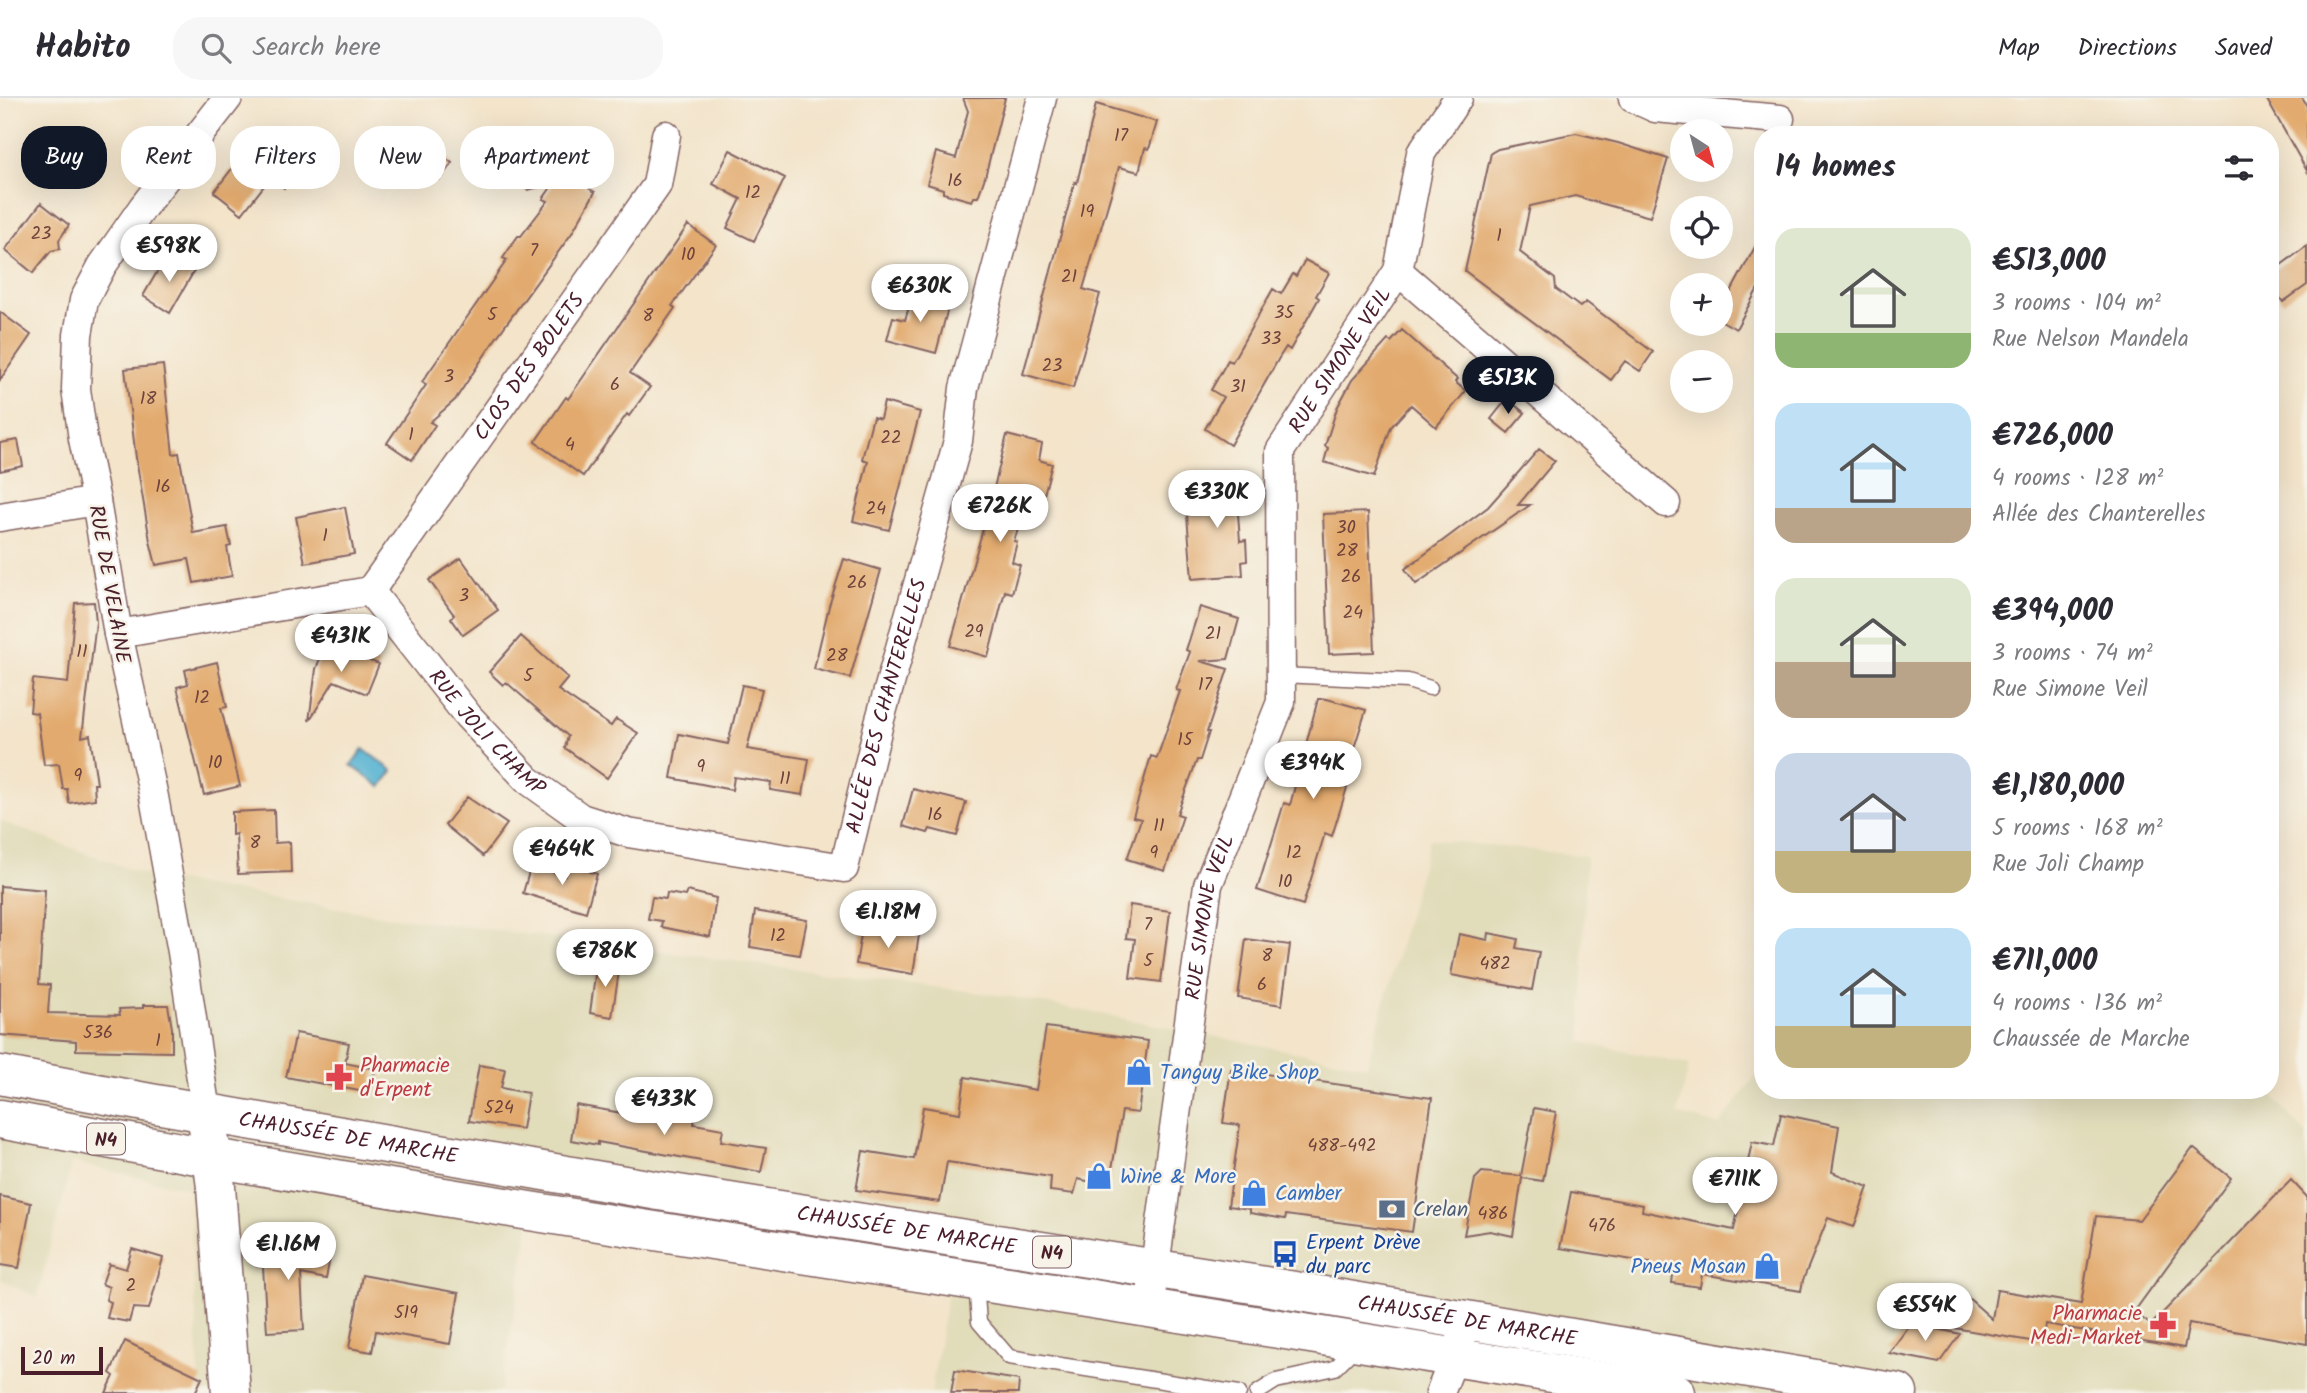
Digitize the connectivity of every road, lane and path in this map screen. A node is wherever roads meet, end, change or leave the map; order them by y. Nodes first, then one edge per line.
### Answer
1 (228, 98) edge
2 (1042, 98) edge
3 (1458, 98) edge
4 (1633, 98) edge
5 (1780, 119) dead end
6 (666, 135) dead end
7 (1398, 271) junction
8 (96, 500) junction
9 (1665, 503) dead end
10 (0, 517) edge
11 (370, 591) junction
12 (118, 634) junction
13 (1281, 675) junction
14 (1430, 688) dead end
15 (844, 868) joint
16 (0, 1074) edge
17 (205, 1112) junction
18 (0, 1119) edge
19 (213, 1157) junction
20 (1156, 1268) junction
21 (976, 1282) junction
22 (1149, 1309) junction
23 (1469, 1319) junction
24 (1360, 1343) junction
25 (1455, 1359) junction
26 (1847, 1389) edge
27 (232, 1393) edge
28 (1239, 1393) edge
29 (1256, 1393) edge
30 (1440, 1393) edge
31 (1676, 1393) edge
32 (1898, 1393) edge

1 - 8 street, RUE DE VELAINE
2 - 15 street, ALLÉE DES CHANTERELLES
3 - 7 street, RUE SIMONE VEIL
4 - 5 street
6 - 11 street, CLOS DES BOLETS
7 - 9 street
7 - 13 street, RUE SIMONE VEIL
8 - 10 street
8 - 12 street, RUE DE VELAINE
11 - 12 street
11 - 15 street, RUE JOLI CHAMP
12 - 17 street, RUE DE VELAINE
13 - 14 lane
13 - 20 street, RUE SIMONE VEIL
16 - 17 main road, CHAUSSÉE DE MARCHE / N4
17 - 19 main road
17 - 20 main road, CHAUSSÉE DE MARCHE / N4
18 - 19 main road, CHAUSSÉE DE MARCHE / N4
19 - 21 main road, CHAUSSÉE DE MARCHE / N4
19 - 27 main road
20 - 22 street, RUE SIMONE VEIL
20 - 23 main road, CHAUSSÉE DE MARCHE / N4
21 - 22 main road, CHAUSSÉE DE MARCHE / N4
21 - 28 lane
22 - 24 main road, CHAUSSÉE DE MARCHE / N4
23 - 25 street
23 - 26 main road, CHAUSSÉE DE MARCHE / N4
24 - 25 main road, CHAUSSÉE DE MARCHE / N4
24 - 29 lane
25 - 30 street
25 - 31 main road, CHAUSSÉE DE MARCHE / N4
26 - 32 main road, CHAUSSÉE DE MARCHE / N4

